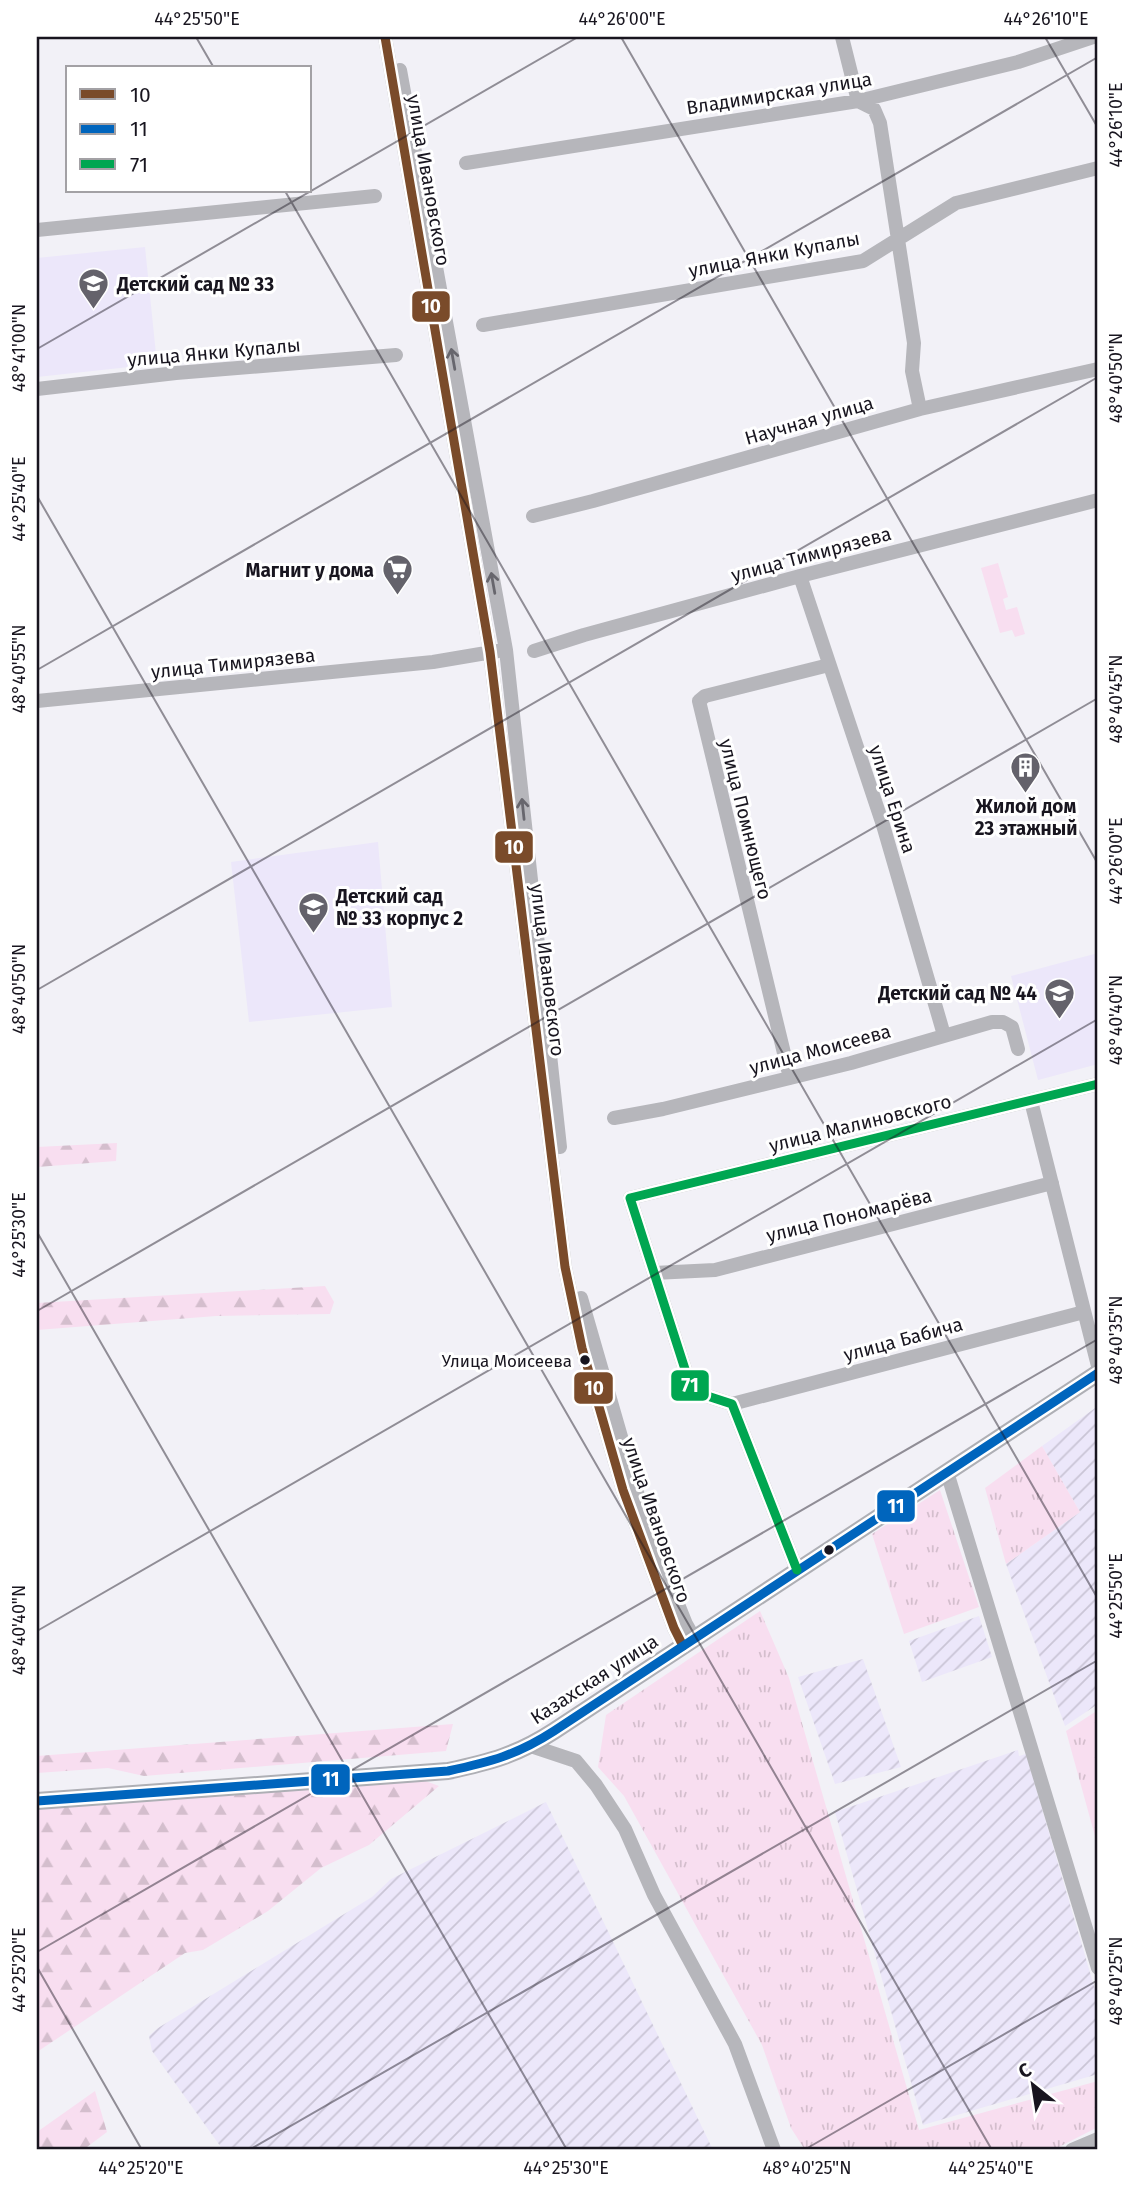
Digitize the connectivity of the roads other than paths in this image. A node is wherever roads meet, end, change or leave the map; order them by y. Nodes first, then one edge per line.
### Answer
1 (385, 37) edge
2 (394, 37) edge
3 (842, 37) edge
4 (1093, 37) edge
5 (858, 101) junction
6 (466, 163) dead end
7 (1098, 168) edge
8 (375, 196) dead end
9 (37, 230) edge
10 (899, 239) junction
11 (483, 325) dead end
12 (396, 355) dead end
13 (1098, 369) edge
14 (37, 389) edge
15 (920, 409) junction
16 (1098, 500) edge
17 (533, 516) dead end
18 (800, 576) junction
19 (506, 650) junction
20 (534, 651) dead end
21 (490, 652) junction
22 (828, 665) junction
23 (37, 701) edge
24 (944, 1035) junction
25 (1018, 1049) dead end
26 (790, 1078) junction
27 (1098, 1084) edge
28 (1031, 1101) junction
29 (614, 1118) dead end
30 (1052, 1183) junction
31 (654, 1273) junction
32 (1084, 1312) junction
33 (1098, 1366) edge
34 (1098, 1373) edge
35 (732, 1404) junction
36 (947, 1472) junction
37 (797, 1570) junction
38 (688, 1642) junction
39 (531, 1746) junction
40 (37, 1801) edge
41 (1098, 1968) edge
42 (1098, 2139) edge
43 (774, 2150) edge
44 (1072, 2150) edge

1 - 21 street, улица Ивановского
19 -> 2 street, улица Ивановского
3 - 5 street
4 - 5 street, Владимирская улица
5 - 6 street, Владимирская улица
5 - 10 street
7 - 10 street, улица Янки Купалы
8 - 9 street
10 - 11 street, улица Янки Купалы
10 - 15 street
12 - 14 street, улица Янки Купалы
13 - 15 street, Научная улица
15 - 17 street, Научная улица
16 - 18 street, улица Тимирязева
18 - 20 street, улица Тимирязева
18 - 22 street, улица Ерина
19 - 21 street, улица Тимирязева
38 -> 19 street, улица Ивановского
21 - 23 street, улица Тимирязева
21 - 38 street, улица Ивановского
22 - 24 street, улица Ерина
22 - 26 street, улица Помнющего
24 - 25 street, улица Моисеева
24 - 26 street, улица Моисеева
26 - 29 street, улица Моисеева
27 - 28 street, улица Малиновского
28 - 30 street
28 - 31 street, улица Малиновского
30 - 31 street, улица Пономарёва
30 - 32 street
31 - 35 street
32 - 33 street
32 - 35 street, улица Бабича
34 - 36 main road, Казахская улица
35 - 37 street
36 - 37 main road, Казахская улица
36 - 41 street
37 - 38 main road, Казахская улица
38 - 39 main road, Казахская улица
39 - 40 main road, Казахская улица
39 - 43 street
42 - 44 street

